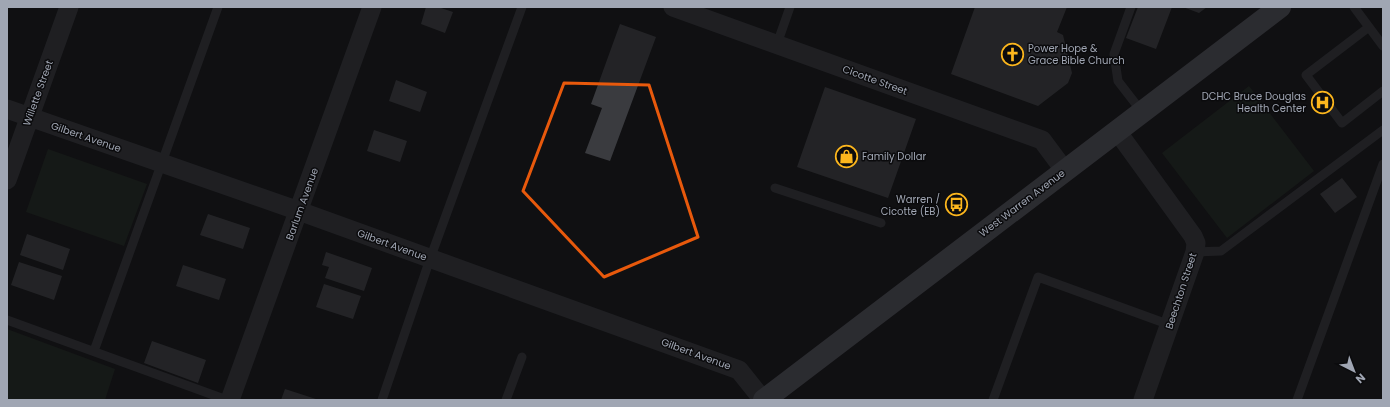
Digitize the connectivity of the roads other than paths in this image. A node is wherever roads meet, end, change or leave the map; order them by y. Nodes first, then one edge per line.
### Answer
1 (69, 7) edge
2 (218, 7) edge
3 (372, 7) edge
4 (522, 7) edge
5 (673, 7) edge
6 (790, 7) edge
7 (1130, 7) edge
8 (1280, 7) edge
9 (1354, 7) edge
10 (1369, 27) junction
11 (776, 44) junction
12 (1383, 46) edge
13 (1383, 91) edge
14 (7, 109) edge
15 (1142, 113) junction
16 (30, 117) junction
17 (1383, 130) edge
18 (1117, 132) junction
19 (162, 163) junction
20 (1383, 164) edge
21 (1065, 170) junction
22 (7, 180) edge
23 (775, 188) dead end
24 (299, 212) junction
25 (880, 223) dead end
26 (1195, 252) junction
27 (430, 259) junction
28 (7, 320) edge
29 (1170, 325) junction
30 (94, 352) junction
31 (522, 356) dead end
32 (227, 400) edge
33 (230, 400) edge
34 (382, 400) edge
35 (506, 400) edge
36 (764, 400) edge
37 (993, 400) edge
38 (1143, 400) edge
39 (1298, 400) edge

1 - 16 street, Willette Street
2 - 19 lane
3 - 24 street, Barlum Avenue
4 - 27 lane
5 - 11 street, Cicotte Street
6 - 11 lane
7 - 15 lane
8 - 15 main road, West Warren Avenue
9 - 10 lane
10 - 12 lane
10 - 13 lane
11 - 21 street, Cicotte Street
14 - 16 street, Gilbert Avenue
15 - 18 main road, West Warren Avenue
16 - 19 street, Gilbert Avenue
16 - 22 street, Willette Street
17 - 26 lane
18 - 21 main road, West Warren Avenue
18 - 26 street, Beechton Street
19 - 24 street, Gilbert Avenue
19 - 30 lane
20 - 39 lane
21 - 36 main road, West Warren Avenue
23 - 25 lane
24 - 27 street, Gilbert Avenue
24 - 33 street, Barlum Avenue
26 - 29 street, Beechton Street
27 - 34 lane
27 - 36 street, Gilbert Avenue
28 - 30 lane
29 - 37 lane
29 - 38 street, Beechton Street
30 - 32 lane
31 - 35 lane

